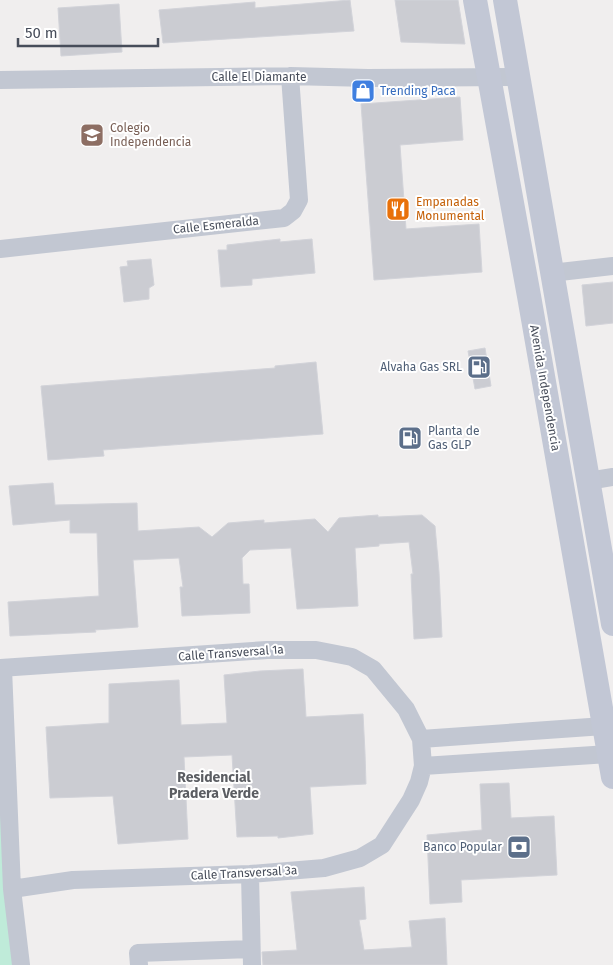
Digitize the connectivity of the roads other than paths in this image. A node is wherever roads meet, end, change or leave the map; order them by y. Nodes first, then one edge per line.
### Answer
1 (475, 0) edge
2 (505, 0) edge
3 (290, 76) junction
4 (518, 77) junction
5 (490, 78) junction
6 (0, 80) edge
7 (0, 249) edge
8 (613, 266) edge
9 (551, 273) junction
10 (613, 477) edge
11 (588, 481) junction
12 (613, 624) edge
13 (2, 668) edge
14 (604, 726) junction
15 (422, 739) junction
16 (423, 766) junction
17 (611, 766) edge
18 (250, 874) junction
19 (12, 888) junction
20 (252, 957) edge
21 (21, 965) edge
22 (139, 965) edge

1 - 5 main road, Avenida Independencia
2 - 4 main road
3 - 5 street, Calle El Diamante
3 - 6 street, Calle El Diamante
3 - 7 street, Calle Esmeralda
4 - 5 street, Calle El Diamante
4 - 9 main road
5 - 14 main road, Avenida Independencia
8 - 9 street
9 - 11 main road
10 - 11 street
11 - 12 main road
13 - 15 street, Calle Transversal 1a
13 - 19 street
14 - 15 street
14 - 17 main road, Avenida Independencia
15 - 16 street, Calle Transversal 3a
16 - 17 street
16 - 18 street, Calle Transversal 3a
18 - 19 street, Calle Transversal 3a
18 - 20 street
19 - 21 street
20 - 22 street

